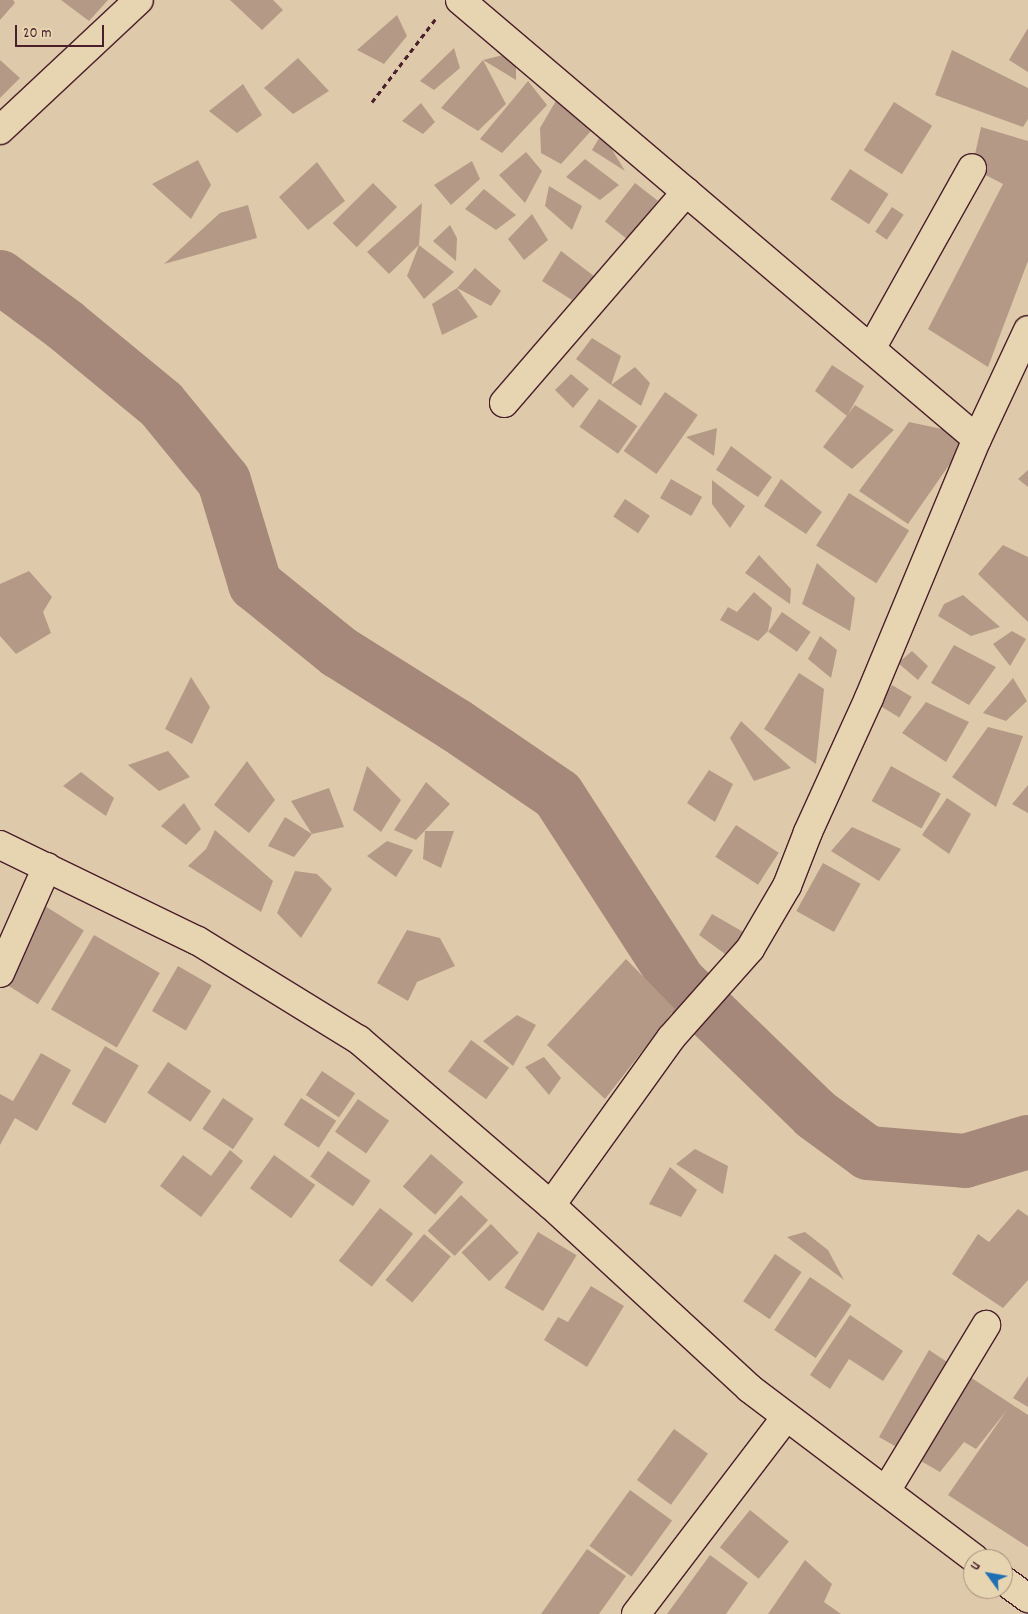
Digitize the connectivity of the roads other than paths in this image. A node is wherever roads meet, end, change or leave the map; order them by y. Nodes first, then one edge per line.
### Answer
1 (139, 0) edge
2 (449, 7) edge
3 (0, 130) edge
4 (972, 168) dead end
5 (686, 192) junction
6 (1028, 330) edge
7 (871, 349) junction
8 (504, 403) dead end
9 (977, 440) junction
10 (0, 845) edge
11 (47, 867) junction
12 (0, 973) edge
13 (551, 1205) junction
14 (986, 1325) dead end
15 (786, 1417) junction
16 (886, 1490) junction
17 (963, 1550) edge
18 (1013, 1587) edge
19 (1028, 1598) edge
20 (636, 1614) edge

1 - 3 street
2 - 5 street
4 - 7 street
5 - 7 street
5 - 8 street
6 - 9 street
7 - 9 street
9 - 13 street
10 - 11 street
11 - 12 street
11 - 13 street
13 - 15 street
14 - 16 street
15 - 16 street
15 - 20 street
16 - 17 street
18 - 19 street

